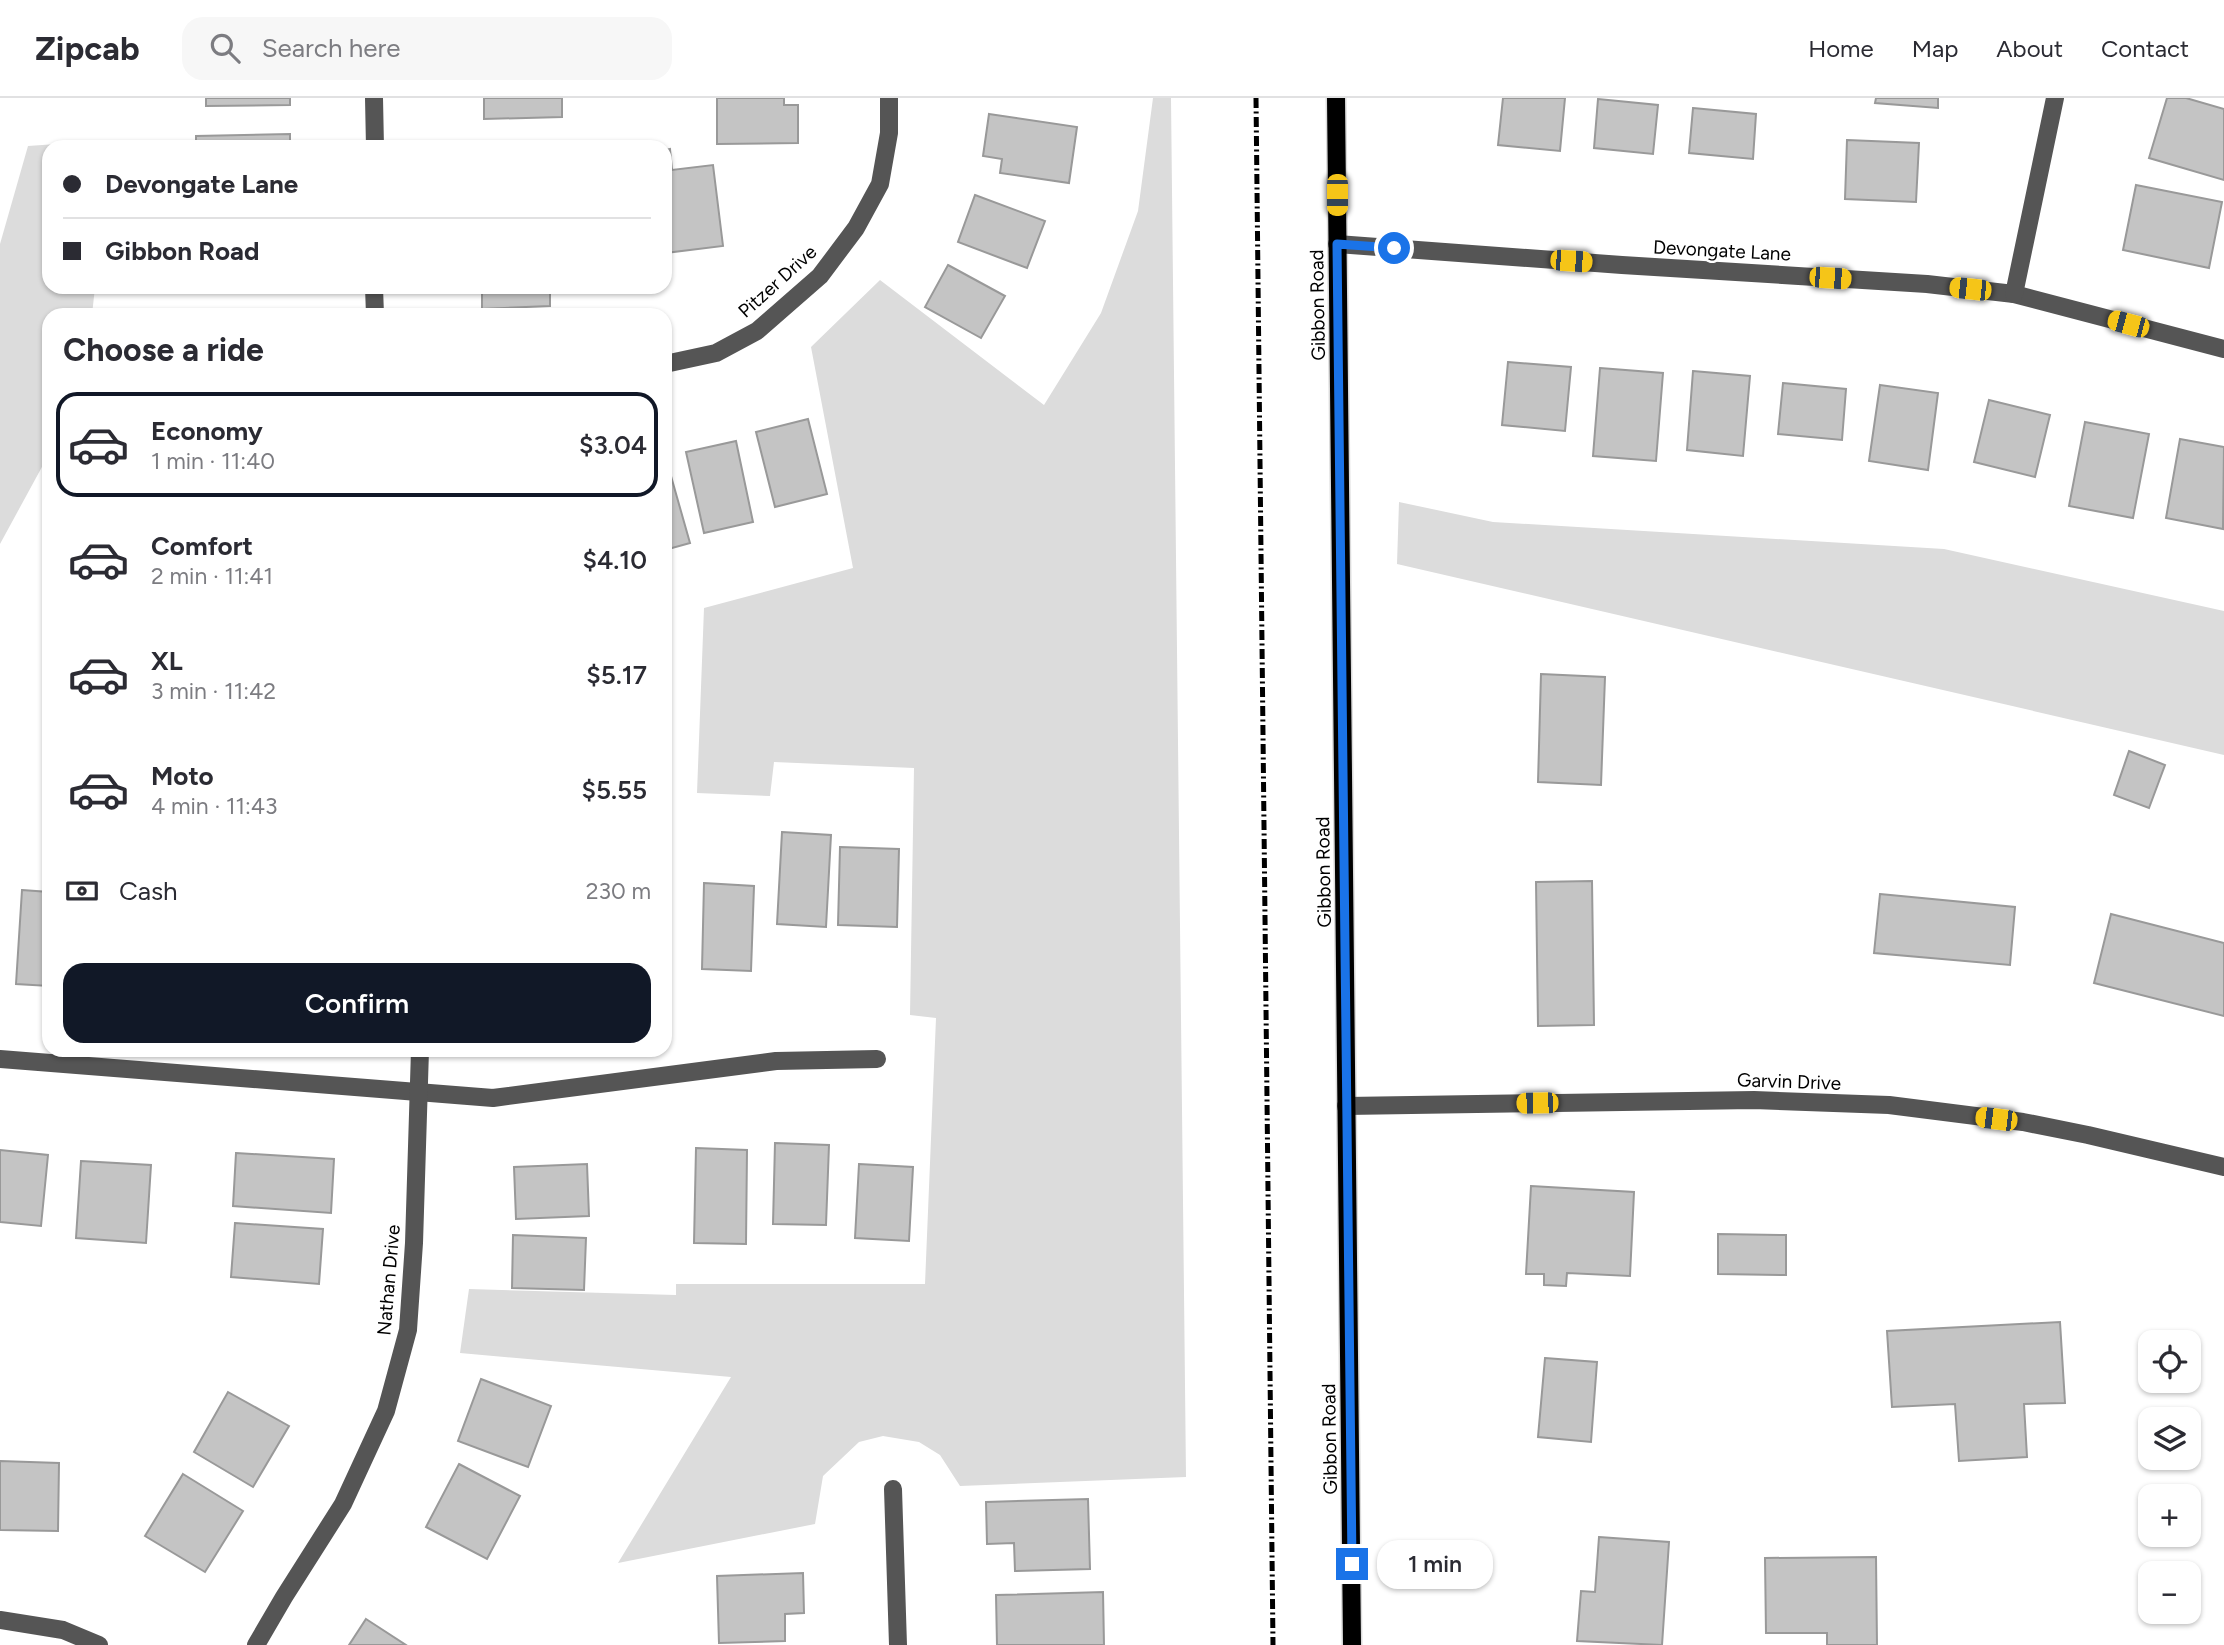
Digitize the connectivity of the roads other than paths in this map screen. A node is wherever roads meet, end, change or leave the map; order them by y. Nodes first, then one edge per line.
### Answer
1 (374, 98) edge
2 (889, 98) edge
3 (1336, 98) edge
4 (2055, 98) edge
5 (376, 140) edge
6 (1337, 244) junction
7 (2014, 294) junction
8 (2224, 349) edge
9 (672, 362) edge
10 (420, 1057) edge
11 (0, 1059) edge
12 (877, 1059) dead end
13 (418, 1091) junction
14 (1346, 1106) junction
15 (2224, 1167) edge
16 (893, 1489) dead end
17 (0, 1620) edge
18 (99, 1645) edge
19 (256, 1645) edge
20 (898, 1645) edge
21 (1353, 1645) edge

1 - 5 street
2 - 9 street, Pitzer Drive
3 - 6 main road, Gibbon Road
4 - 7 street
6 - 7 street, Devongate Lane
6 - 14 main road, Gibbon Road
7 - 8 street, Devongate Lane
10 - 13 street, Nathan Drive
11 - 13 street
12 - 13 street
13 - 19 street, Nathan Drive
14 - 15 street, Garvin Drive
14 - 21 main road, Gibbon Road
16 - 20 street
17 - 18 street

